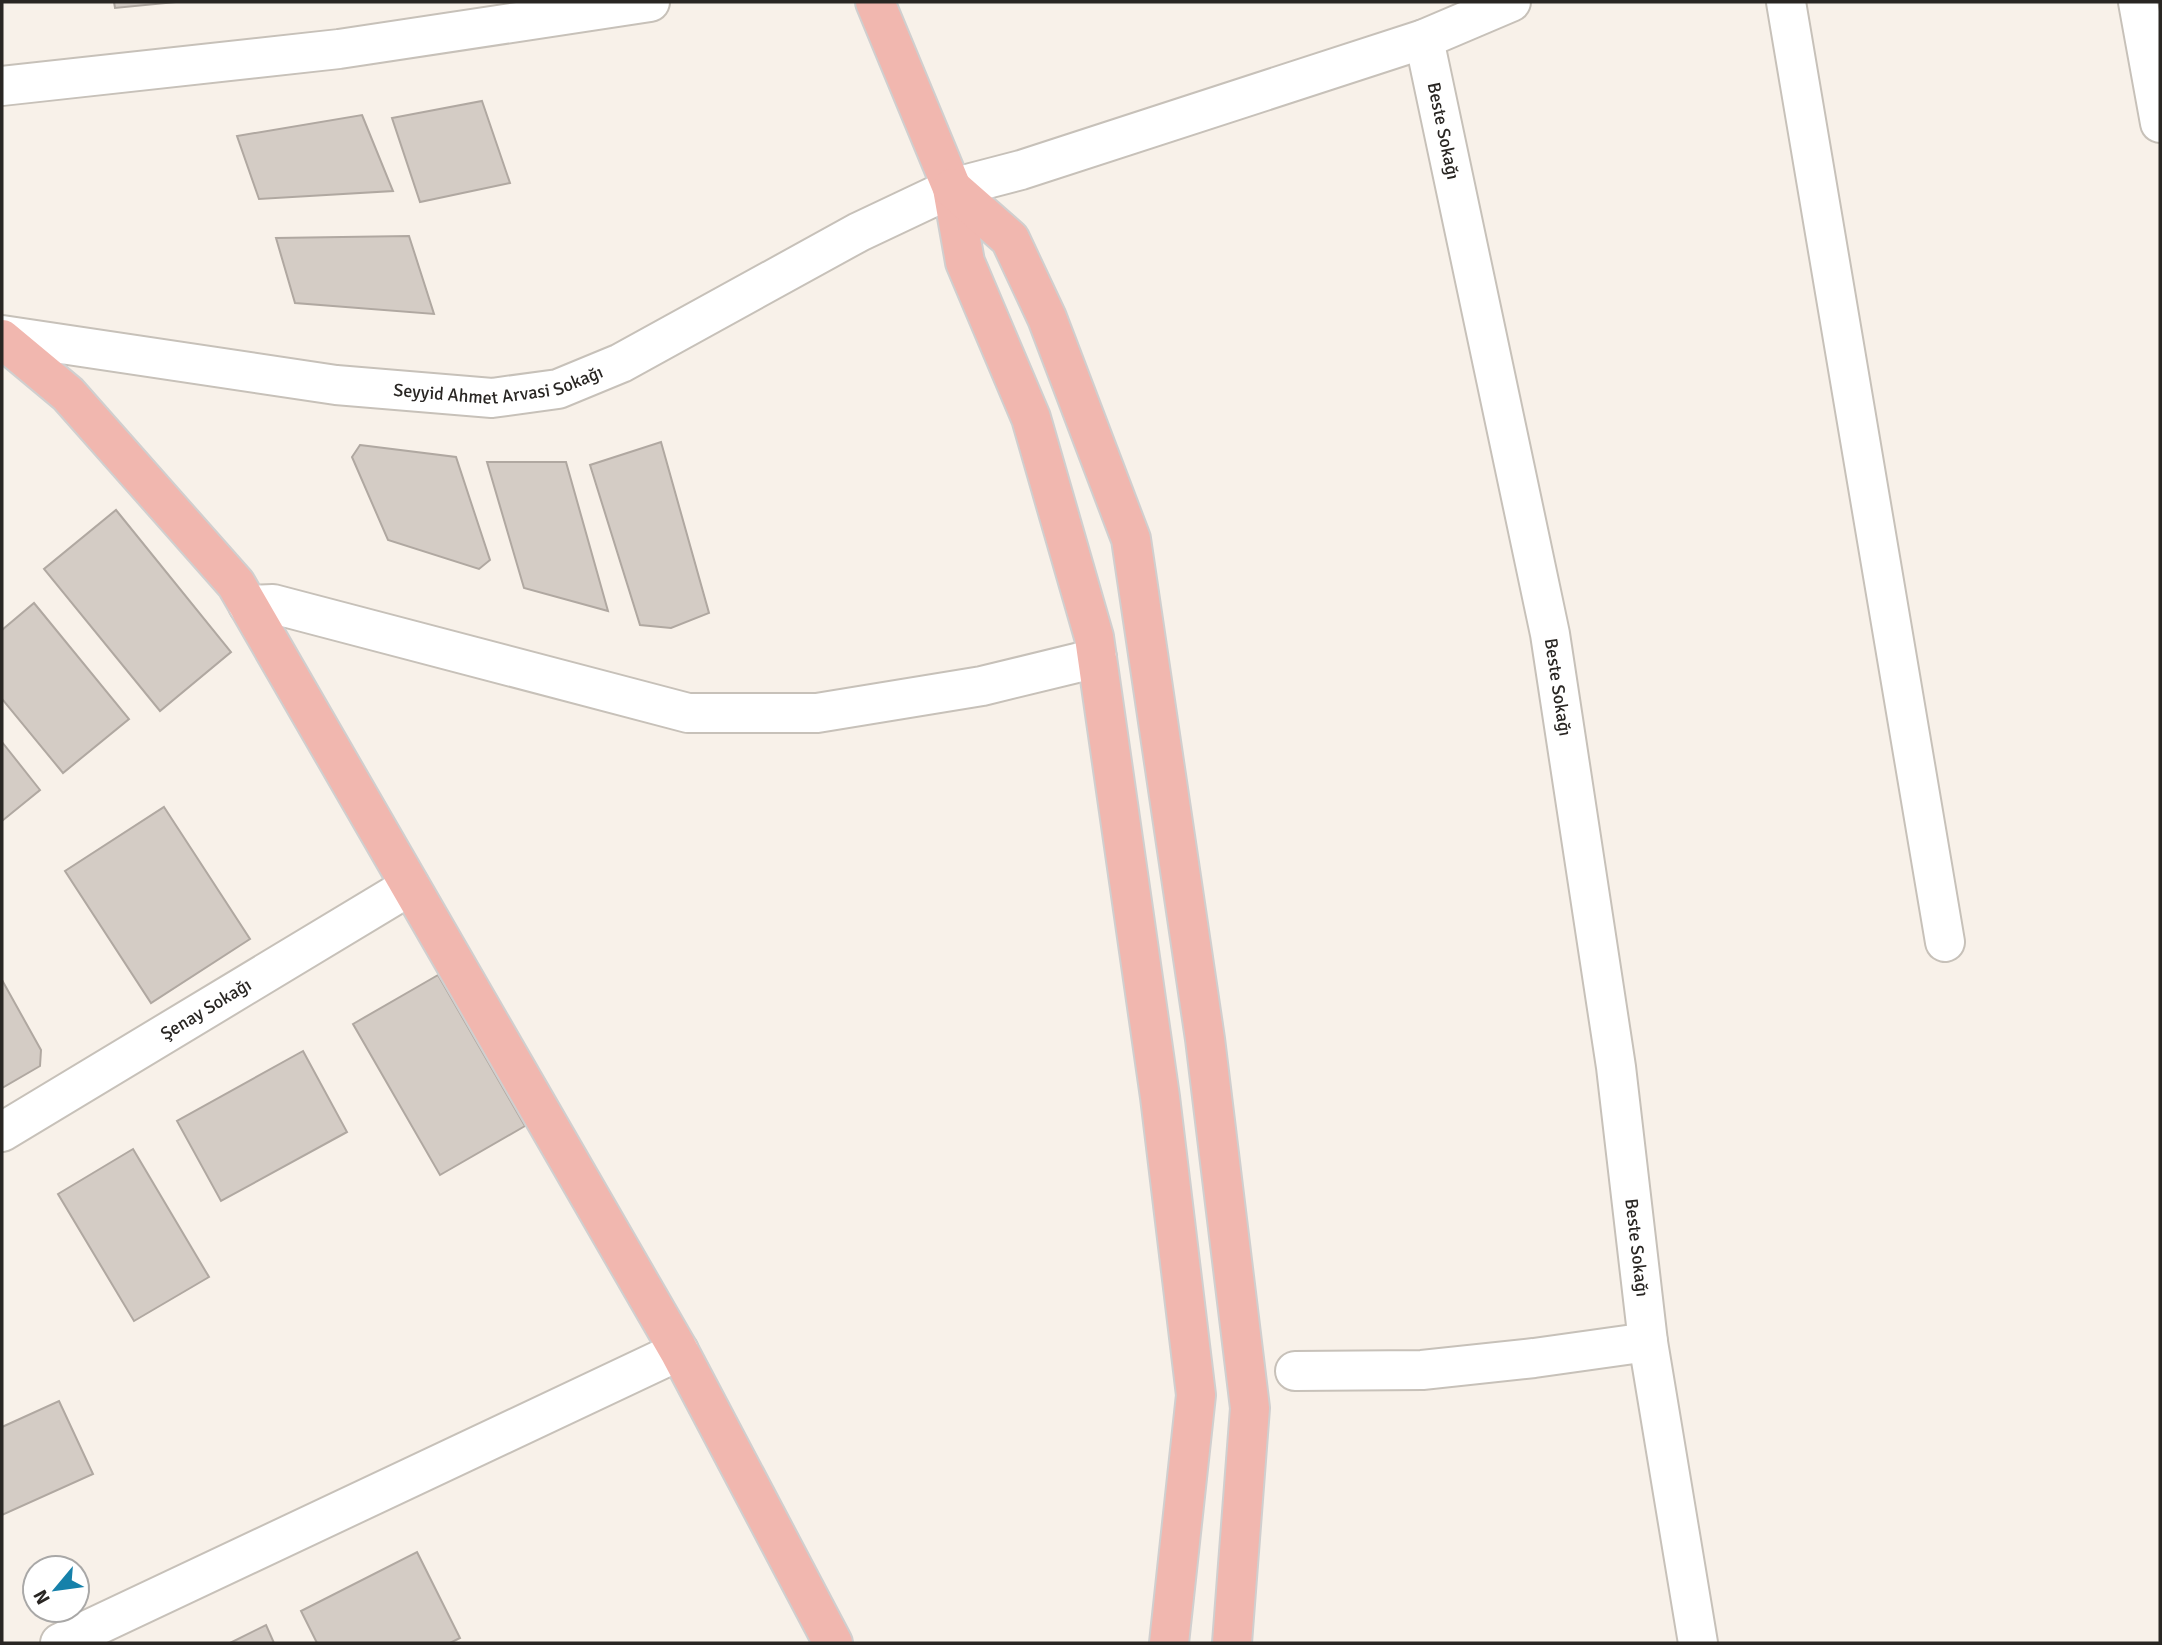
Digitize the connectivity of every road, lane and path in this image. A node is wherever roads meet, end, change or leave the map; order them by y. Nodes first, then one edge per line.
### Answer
1 (650, 2) edge
2 (875, 2) edge
3 (1511, 2) edge
4 (1786, 2) edge
5 (2138, 2) edge
6 (1424, 39) junction
7 (2, 86) edge
8 (2160, 123) edge
9 (952, 187) junction
10 (2, 337) edge
11 (248, 605) junction
12 (1097, 658) junction
13 (410, 886) junction
14 (1945, 942) dead end
15 (2, 1132) edge
16 (1647, 1342) junction
17 (679, 1351) junction
18 (1295, 1371) dead end
19 (61, 1643) edge
20 (832, 1643) edge
21 (1169, 1643) edge
22 (1233, 1643) edge
23 (1698, 1643) edge

1 - 7 street
2 - 9 main road
3 - 6 street, Seyyid Ahmet Arvasi Sokağı
4 - 14 street
5 - 8 street
6 - 9 street, Seyyid Ahmet Arvasi Sokağı
6 - 16 street, Beste Sokağı
9 - 10 street, Seyyid Ahmet Arvasi Sokağı
9 - 12 main road
9 - 22 main road
10 - 11 main road
11 - 12 street
11 - 13 main road
12 - 21 main road
13 - 15 street, Şenay Sokağı
13 - 17 main road
16 - 18 street
16 - 23 street, Beste Sokağı
17 - 19 street
17 - 20 main road

